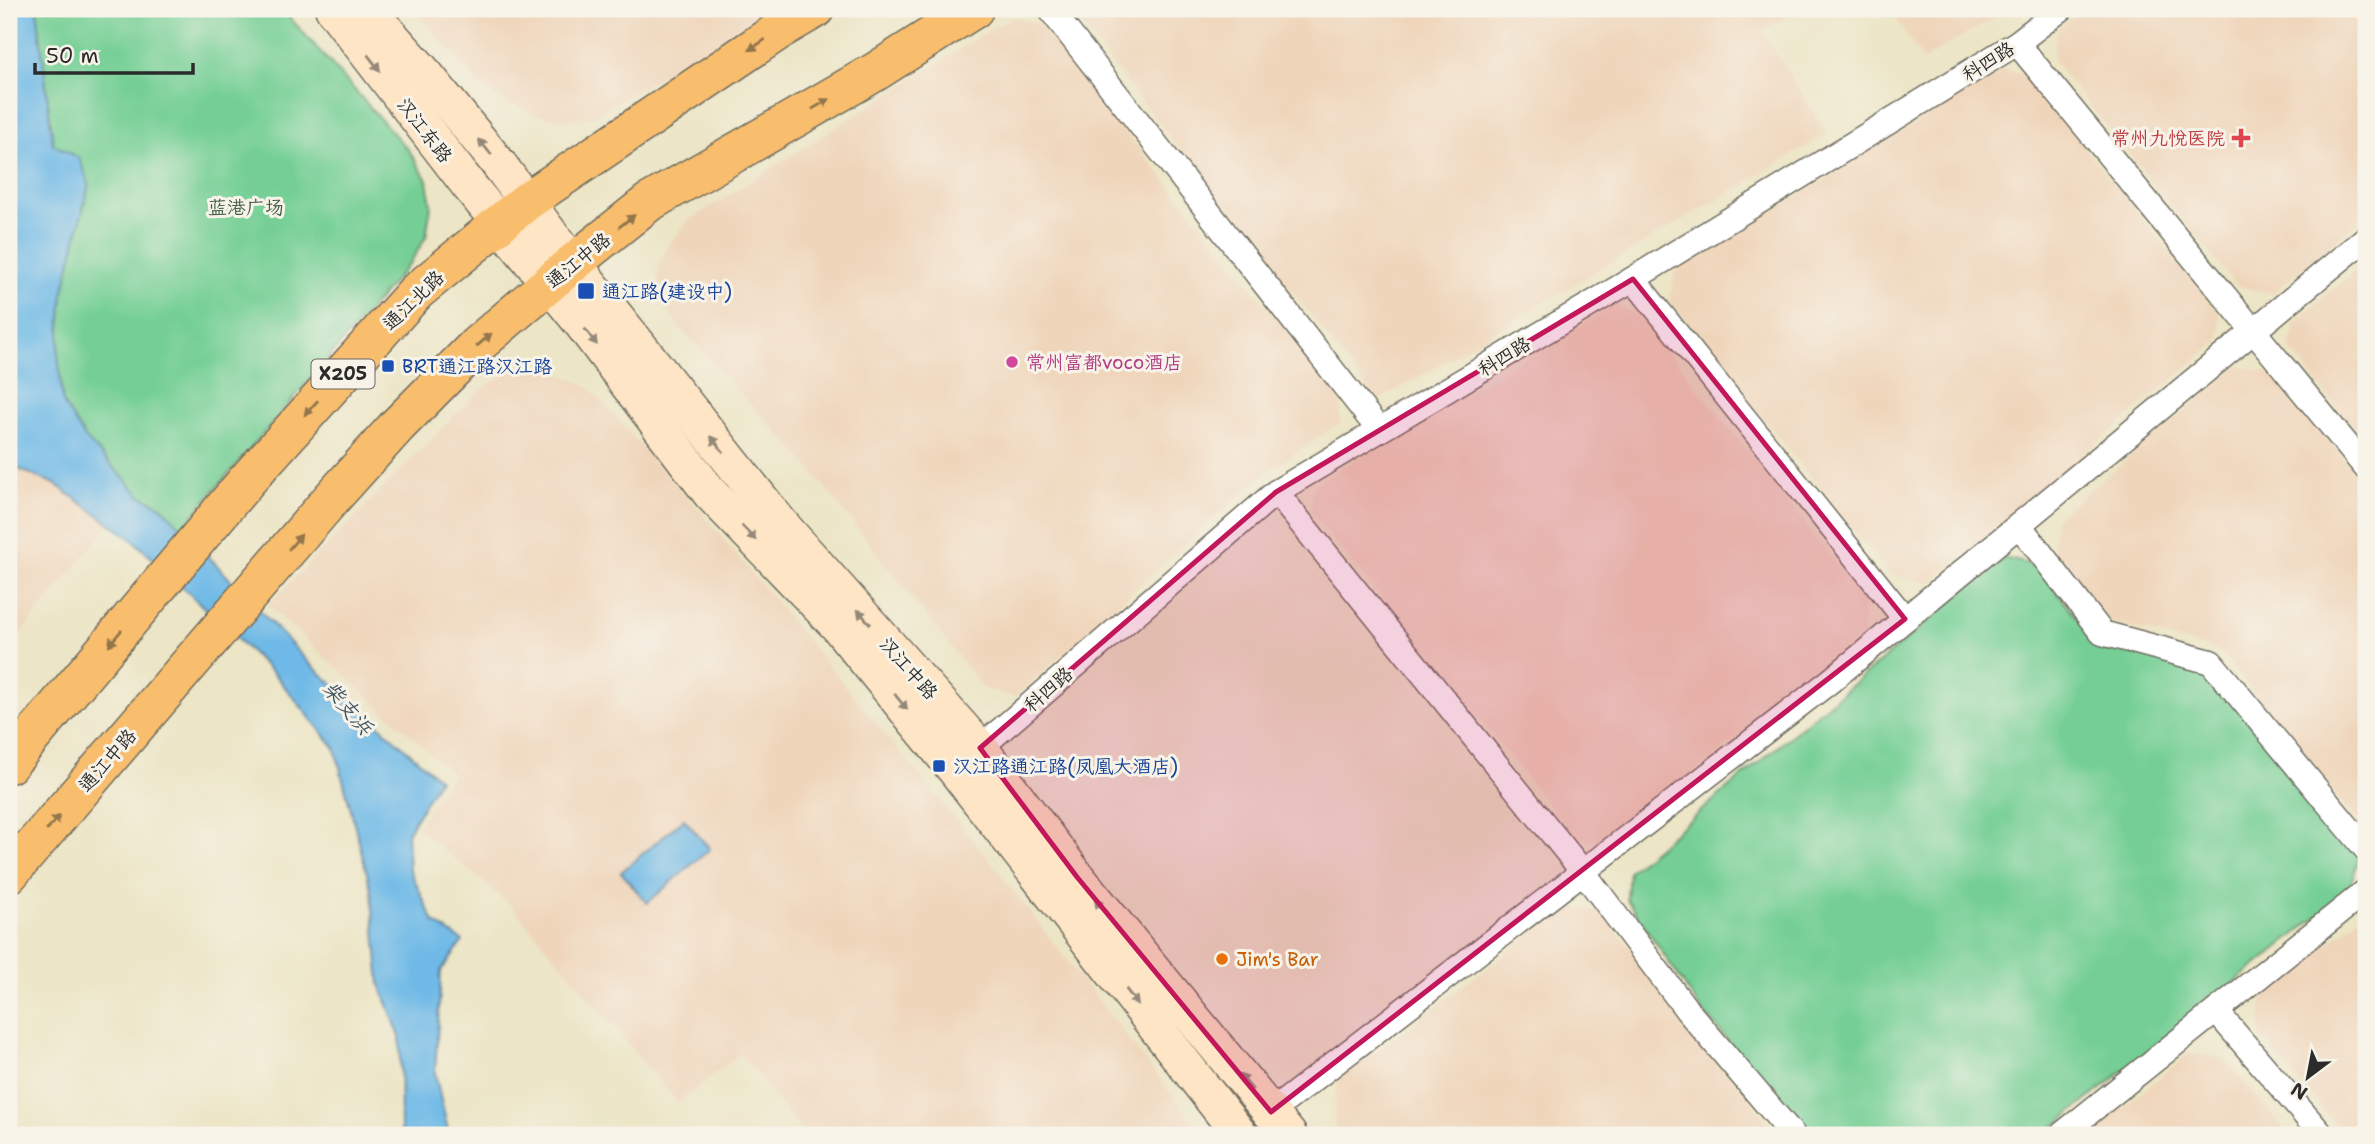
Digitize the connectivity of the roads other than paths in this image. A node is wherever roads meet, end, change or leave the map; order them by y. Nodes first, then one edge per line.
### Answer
1 (332, 9) edge
2 (367, 9) edge
3 (815, 9) edge
4 (974, 9) edge
5 (1050, 9) edge
6 (2061, 9) edge
7 (2017, 43) junction
8 (515, 225) junction
9 (2366, 238) edge
10 (561, 273) junction
11 (1633, 279) junction
12 (2254, 331) junction
13 (1379, 430) junction
14 (2366, 468) edge
15 (1276, 492) junction
16 (2019, 525) junction
17 (1905, 619) junction
18 (980, 748) junction
19 (9, 764) edge
20 (2366, 849) edge
21 (1584, 873) junction
22 (9, 874) edge
23 (2366, 891) edge
24 (2216, 1011) junction
25 (1280, 1124) edge
26 (1240, 1135) edge
27 (1793, 1135) edge
28 (2061, 1135) edge
29 (2322, 1135) edge

1 -> 8 main road, 汉江东路
8 -> 2 main road, 汉江东路
3 -> 8 main road
10 -> 4 main road, 通江中路
5 - 13 street
6 - 7 street, 科四路
7 - 11 street, 科四路
7 - 12 street
8 - 10 main road, 汉江中路
8 - 10 main road, 汉江中路
8 -> 19 main road, 通江北路 / X205
9 - 12 street
18 -> 10 main road, 汉江中路
22 -> 10 main road, 通江中路
10 -> 26 main road, 汉江中路
11 - 13 street, 科四路
11 - 17 street
12 - 14 street
12 - 16 street
13 - 15 street, 科四路
15 - 18 street, 科四路
15 - 21 street
16 - 17 street
16 - 20 street
17 - 21 street
25 -> 18 main road, 汉江中路
21 - 25 street
21 - 27 street
23 - 24 street
24 - 28 street
24 - 29 street

